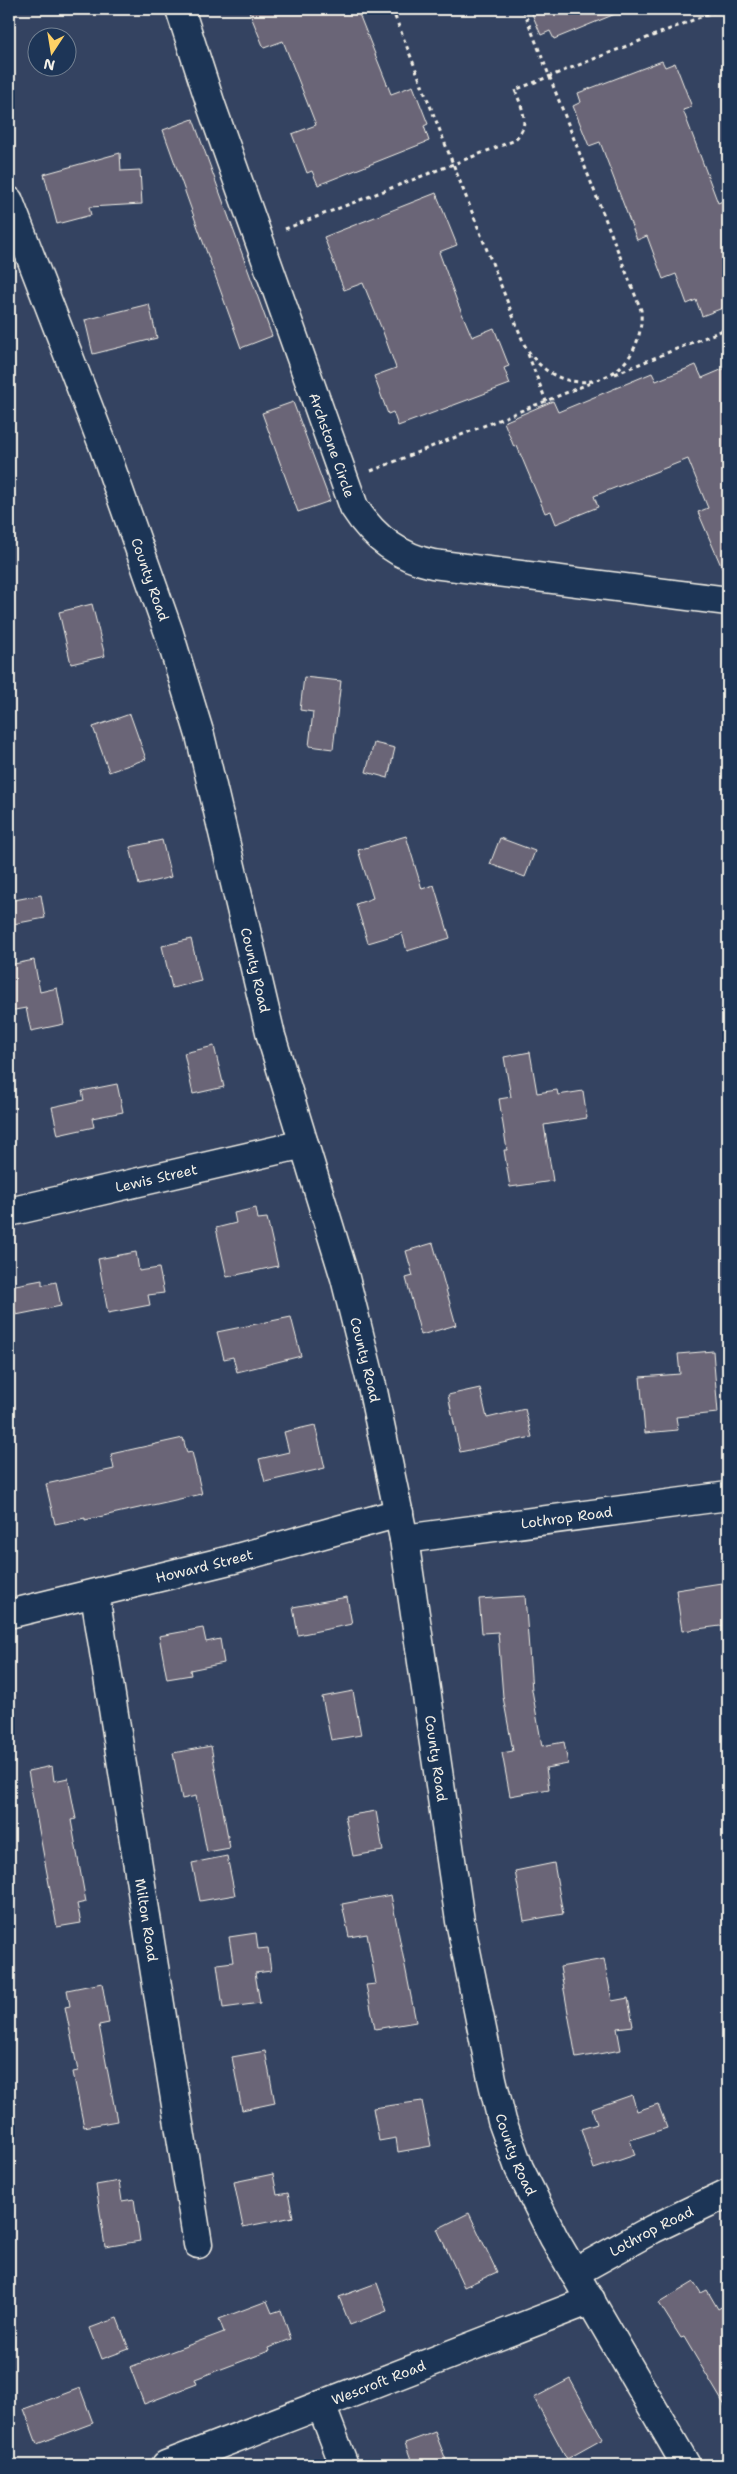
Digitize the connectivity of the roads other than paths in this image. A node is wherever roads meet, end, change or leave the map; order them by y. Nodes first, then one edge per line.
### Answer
1 (180, 9) edge
2 (9, 201) edge
3 (18, 245) edge
4 (728, 601) edge
5 (304, 1144) junction
6 (9, 1212) edge
7 (728, 1496) edge
8 (402, 1526) junction
9 (95, 1595) junction
10 (9, 1614) edge
11 (728, 2194) edge
12 (198, 2244) dead end
13 (574, 2273) junction
14 (591, 2300) junction
15 (321, 2405) junction
16 (166, 2465) edge
17 (344, 2465) edge
18 (686, 2465) edge

1 - 4 street, Archstone Circle
2 - 3 street, County Road
3 - 5 street, County Road
5 - 6 street, Lewis Street
5 - 8 street, County Road
7 - 8 street, Lothrop Road
8 - 9 street, Howard Street
8 - 13 street, County Road
9 - 10 street, Howard Street
9 - 12 street, Milton Road
11 - 13 street, Lothrop Road
13 - 14 street, County Road
14 - 15 street, Wescroft Road
14 - 18 street, County Road
15 - 16 street, Wescroft Road
15 - 17 street

